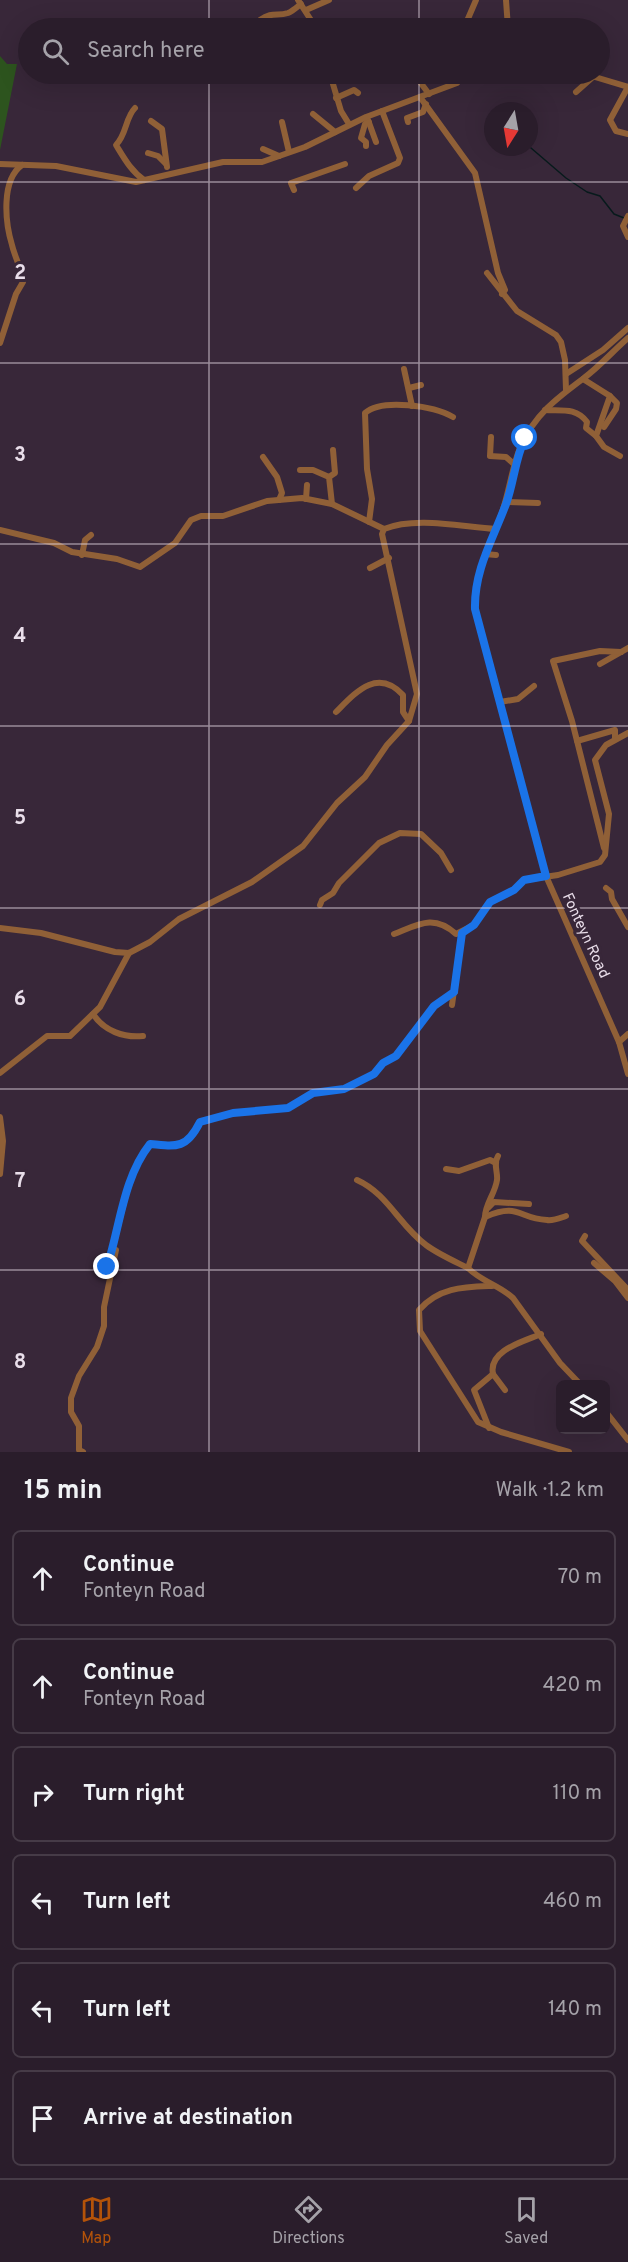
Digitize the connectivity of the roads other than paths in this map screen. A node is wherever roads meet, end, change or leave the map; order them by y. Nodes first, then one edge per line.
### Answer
1 (329, 0) edge
2 (476, 0) edge
3 (506, 0) edge
4 (300, 2) edge
5 (306, 10) junction
6 (286, 14) junction
7 (263, 18) edge
8 (281, 18) edge
9 (310, 18) edge
10 (468, 18) edge
11 (507, 18) edge
12 (610, 81) edge
13 (332, 84) edge
14 (422, 84) edge
15 (454, 84) edge
16 (585, 84) edge
17 (628, 87) edge
18 (576, 92) dead end
19 (358, 93) dead end
20 (429, 94) junction
21 (420, 97) junction
22 (336, 98) junction
23 (426, 103) junction
24 (135, 108) dead end
25 (382, 111) junction
26 (313, 114) dead end
27 (367, 119) junction
28 (151, 121) dead end
29 (282, 122) dead end
30 (408, 122) dead end
31 (349, 124) junction
32 (335, 132) junction
33 (628, 134) edge
34 (376, 142) dead end
35 (366, 146) dead end
36 (263, 149) dead end
37 (289, 152) junction
38 (148, 153) dead end
39 (279, 156) junction
40 (0, 164) edge
41 (23, 164) junction
42 (345, 164) dead end
43 (168, 170) junction
44 (144, 180) junction
45 (356, 188) dead end
46 (294, 190) dead end
47 (628, 216) edge
48 (628, 237) edge
49 (488, 273) dead end
50 (502, 294) junction
51 (628, 328) edge
52 (628, 338) edge
53 (0, 343) edge
54 (404, 369) dead end
55 (566, 374) junction
56 (583, 379) junction
57 (421, 385) dead end
58 (409, 388) junction
59 (566, 390) junction
60 (610, 396) junction
61 (412, 406) junction
62 (545, 410) junction
63 (453, 417) dead end
64 (604, 427) dead end
65 (596, 436) junction
66 (491, 437) dead end
67 (333, 450) dead end
68 (620, 456) dead end
69 (263, 457) dead end
70 (515, 465) junction
71 (300, 470) dead end
72 (329, 477) junction
73 (307, 485) dead end
74 (306, 499) junction
75 (279, 500) junction
76 (507, 502) junction
77 (538, 503) dead end
78 (332, 504) junction
79 (369, 522) junction
80 (384, 529) junction
81 (496, 529) junction
82 (0, 530) edge
83 (91, 535) dead end
84 (485, 554) junction
85 (82, 555) junction
86 (496, 555) dead end
87 (388, 558) junction
88 (369, 568) dead end
89 (628, 648) edge
90 (621, 652) junction
91 (600, 664) dead end
92 (534, 686) dead end
93 (500, 702) junction
94 (336, 712) dead end
95 (409, 721) junction
96 (628, 733) edge
97 (615, 738) junction
98 (577, 741) junction
99 (605, 855) junction
100 (451, 870) dead end
101 (546, 876) junction
102 (606, 888) dead end
103 (320, 906) dead end
104 (628, 927) edge
105 (0, 928) edge
106 (462, 933) junction
107 (394, 934) dead end
108 (129, 953) junction
109 (454, 992) junction
110 (452, 1005) dead end
111 (93, 1014) junction
112 (628, 1034) edge
113 (143, 1036) dead end
114 (619, 1042) junction
115 (0, 1073) edge
116 (628, 1074) edge
117 (0, 1117) edge
118 (446, 1169) dead end
119 (0, 1174) edge
120 (357, 1180) dead end
121 (529, 1204) dead end
122 (566, 1216) dead end
123 (484, 1217) junction
124 (119, 1229) junction
125 (585, 1236) dead end
126 (594, 1263) dead end
127 (107, 1267) dead end
128 (468, 1268) junction
129 (492, 1286) junction
130 (628, 1290) edge
131 (628, 1298) edge
132 (541, 1334) junction
133 (493, 1374) junction
134 (576, 1380) edge
135 (505, 1390) dead end
136 (610, 1417) edge
137 (489, 1428) junction
138 (628, 1440) edge
139 (83, 1452) edge
140 (569, 1452) edge

1 - 5 street
2 - 10 street
3 - 11 street
4 - 5 street
4 - 6 street
5 - 9 street
6 - 7 street
6 - 8 street
12 - 17 street
13 - 22 street
14 - 20 street
15 - 20 street
16 - 18 street
17 - 33 street
19 - 22 street
20 - 21 street
21 - 23 street
21 - 25 street
22 - 31 street
23 - 30 street
23 - 50 street
24 - 44 street
25 - 27 street
25 - 45 street
26 - 32 street
27 - 31 street
27 - 34 street
27 - 35 street
28 - 43 street
29 - 37 street
31 - 32 street
32 - 37 street
36 - 39 street
37 - 39 street
38 - 43 street
39 - 43 street
40 - 41 street
41 - 44 street
41 - 53 street
42 - 46 street
43 - 44 street
47 - 48 street
49 - 50 street
50 - 55 street
51 - 55 street
52 - 56 street
54 - 58 street
55 - 59 street
56 - 59 street
56 - 60 street
57 - 58 street
58 - 61 street
59 - 62 street
60 - 64 street
60 - 65 street
61 - 63 street
61 - 79 street
62 - 65 street
62 - 70 street
65 - 68 street
66 - 70 street
67 - 72 street
69 - 75 street
70 - 76 street
71 - 72 street
72 - 78 street
73 - 74 street
74 - 75 street
74 - 78 street
75 - 85 street
76 - 77 street
76 - 81 street, Fonteyn Road
78 - 79 street
79 - 80 street
80 - 81 street
80 - 87 street
81 - 84 street, Fonteyn Road
82 - 85 street
83 - 85 street
84 - 86 street
84 - 93 street, Fonteyn Road
87 - 88 street
87 - 95 street
89 - 90 street
90 - 91 street
90 - 98 street
92 - 93 street
93 - 101 street, Fonteyn Road
94 - 95 street
95 - 108 street
96 - 97 street
97 - 98 street
97 - 99 street
98 - 99 street
99 - 101 street
100 - 103 street
101 - 106 street
101 - 114 street, Fonteyn Road
102 - 104 street
105 - 108 street
106 - 107 street
106 - 109 street
108 - 111 street
109 - 110 street
109 - 124 street
111 - 113 street
111 - 115 street
112 - 114 street
114 - 116 street, Fonteyn Road
117 - 119 street
118 - 123 street
120 - 128 street
121 - 123 street
122 - 123 street
123 - 128 street
124 - 127 street
124 - 139 street
125 - 130 street
126 - 131 street
128 - 129 street
129 - 132 street
129 - 137 street
132 - 133 street
132 - 134 street
133 - 135 street
133 - 137 street
136 - 138 street
137 - 140 street

